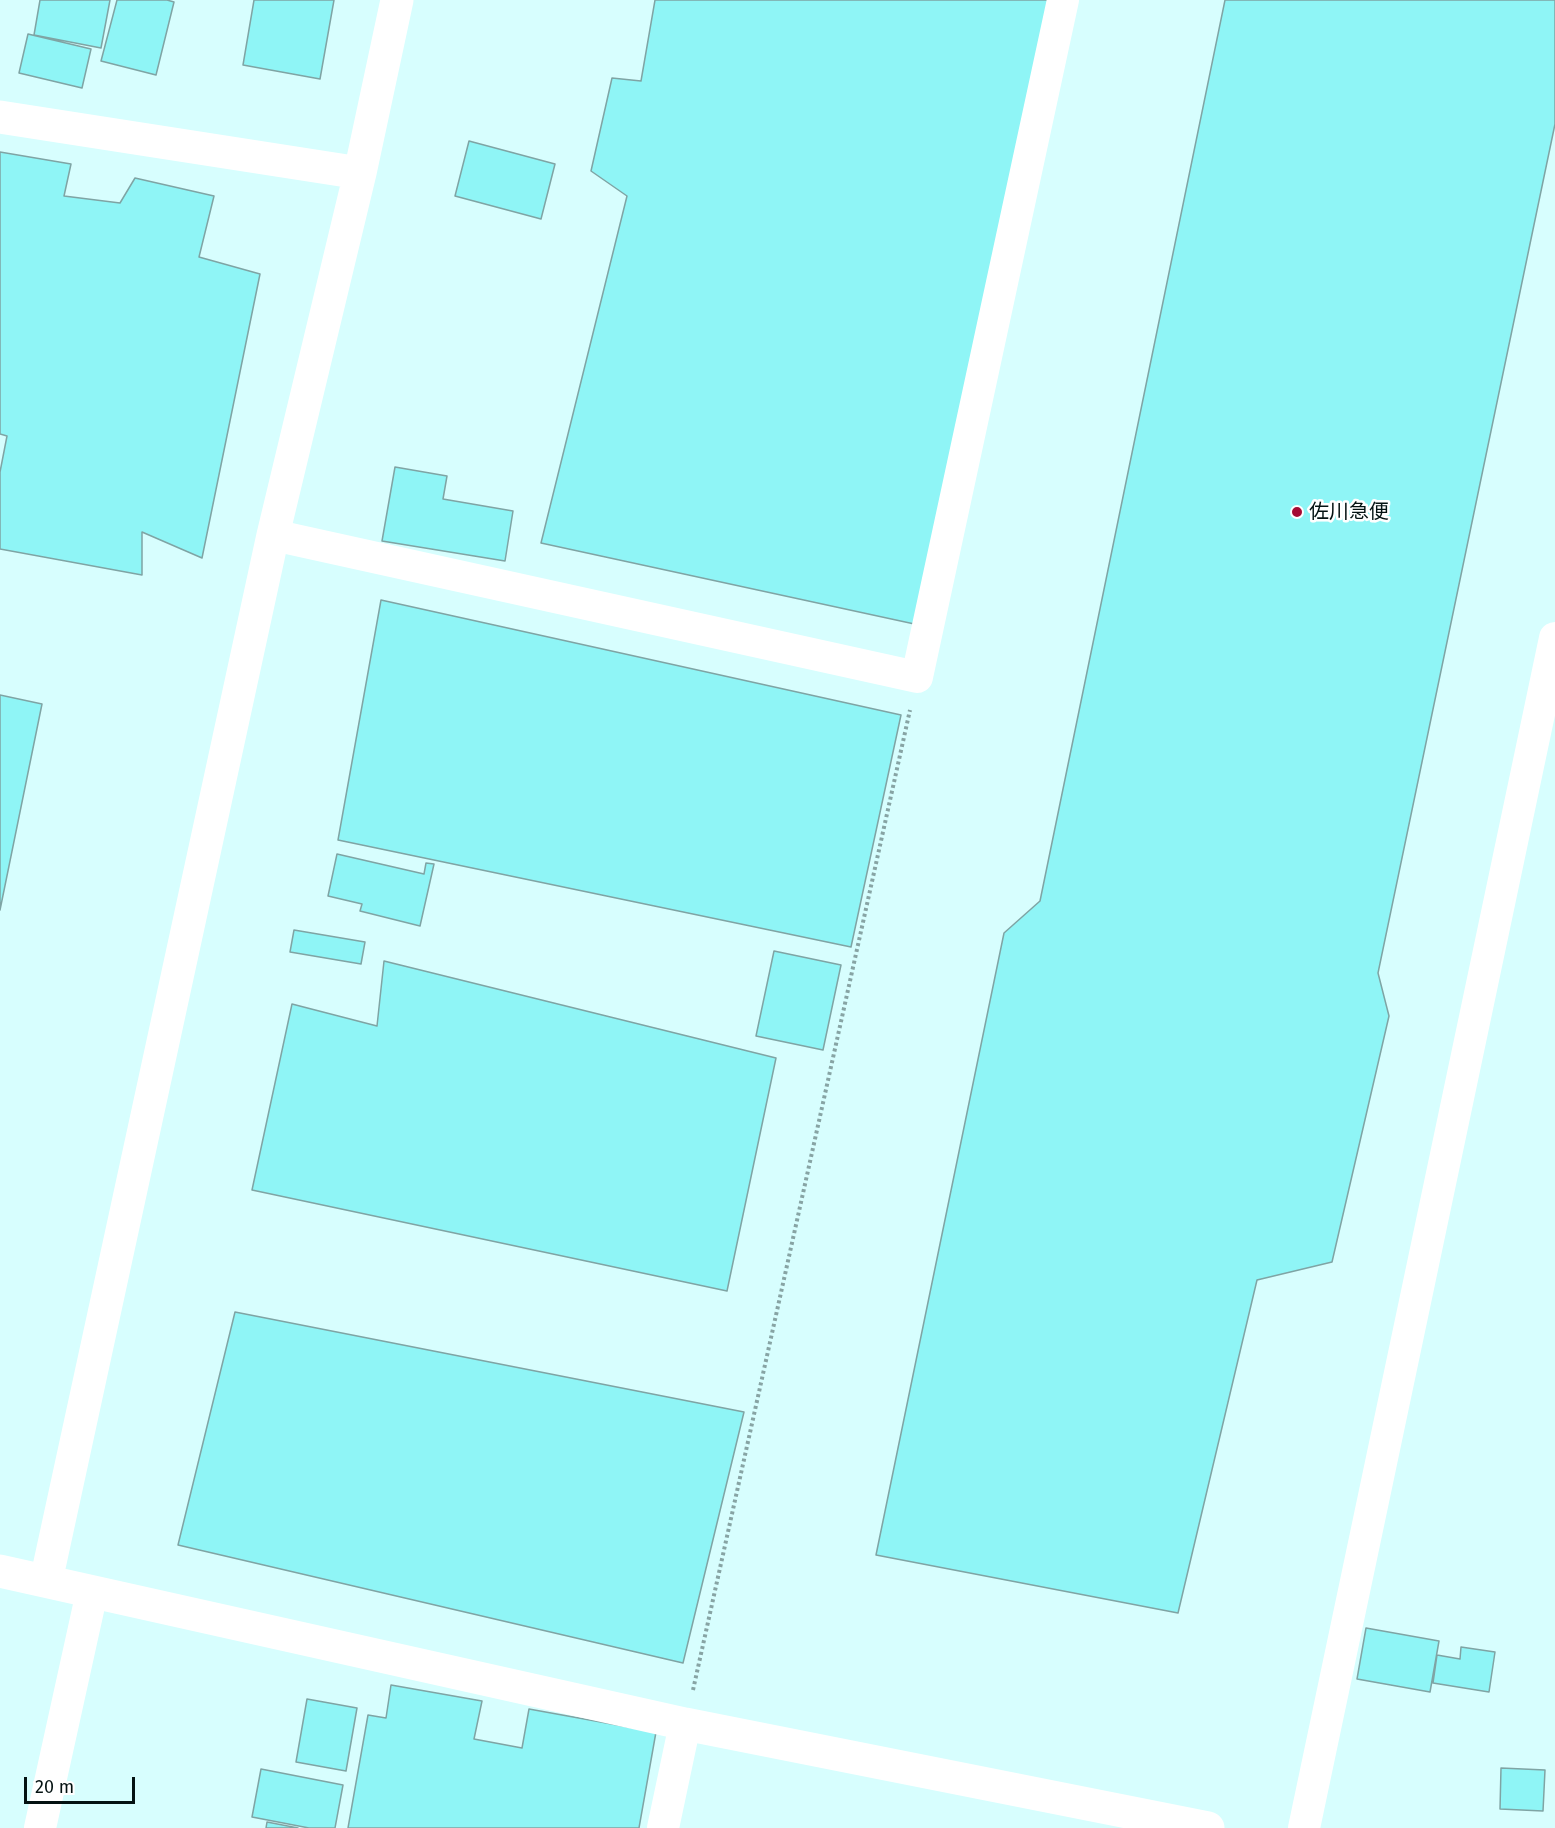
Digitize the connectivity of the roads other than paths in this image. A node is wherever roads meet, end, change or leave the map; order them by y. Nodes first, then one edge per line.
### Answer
1 (397, 0) edge
2 (1063, 0) edge
3 (0, 117) edge
4 (360, 173) junction
5 (273, 535) junction
6 (1555, 638) edge
7 (0, 1571) edge
8 (46, 1581) junction
9 (92, 1592) junction
10 (685, 1724) junction
11 (40, 1828) edge
12 (663, 1828) edge
13 (1208, 1828) edge
14 (1304, 1828) edge

1 - 4 street
2 - 5 street
3 - 4 street
4 - 5 street
5 - 8 street
6 - 14 street
7 - 8 street
8 - 9 street
9 - 10 street
9 - 11 street
10 - 12 street
10 - 13 street

